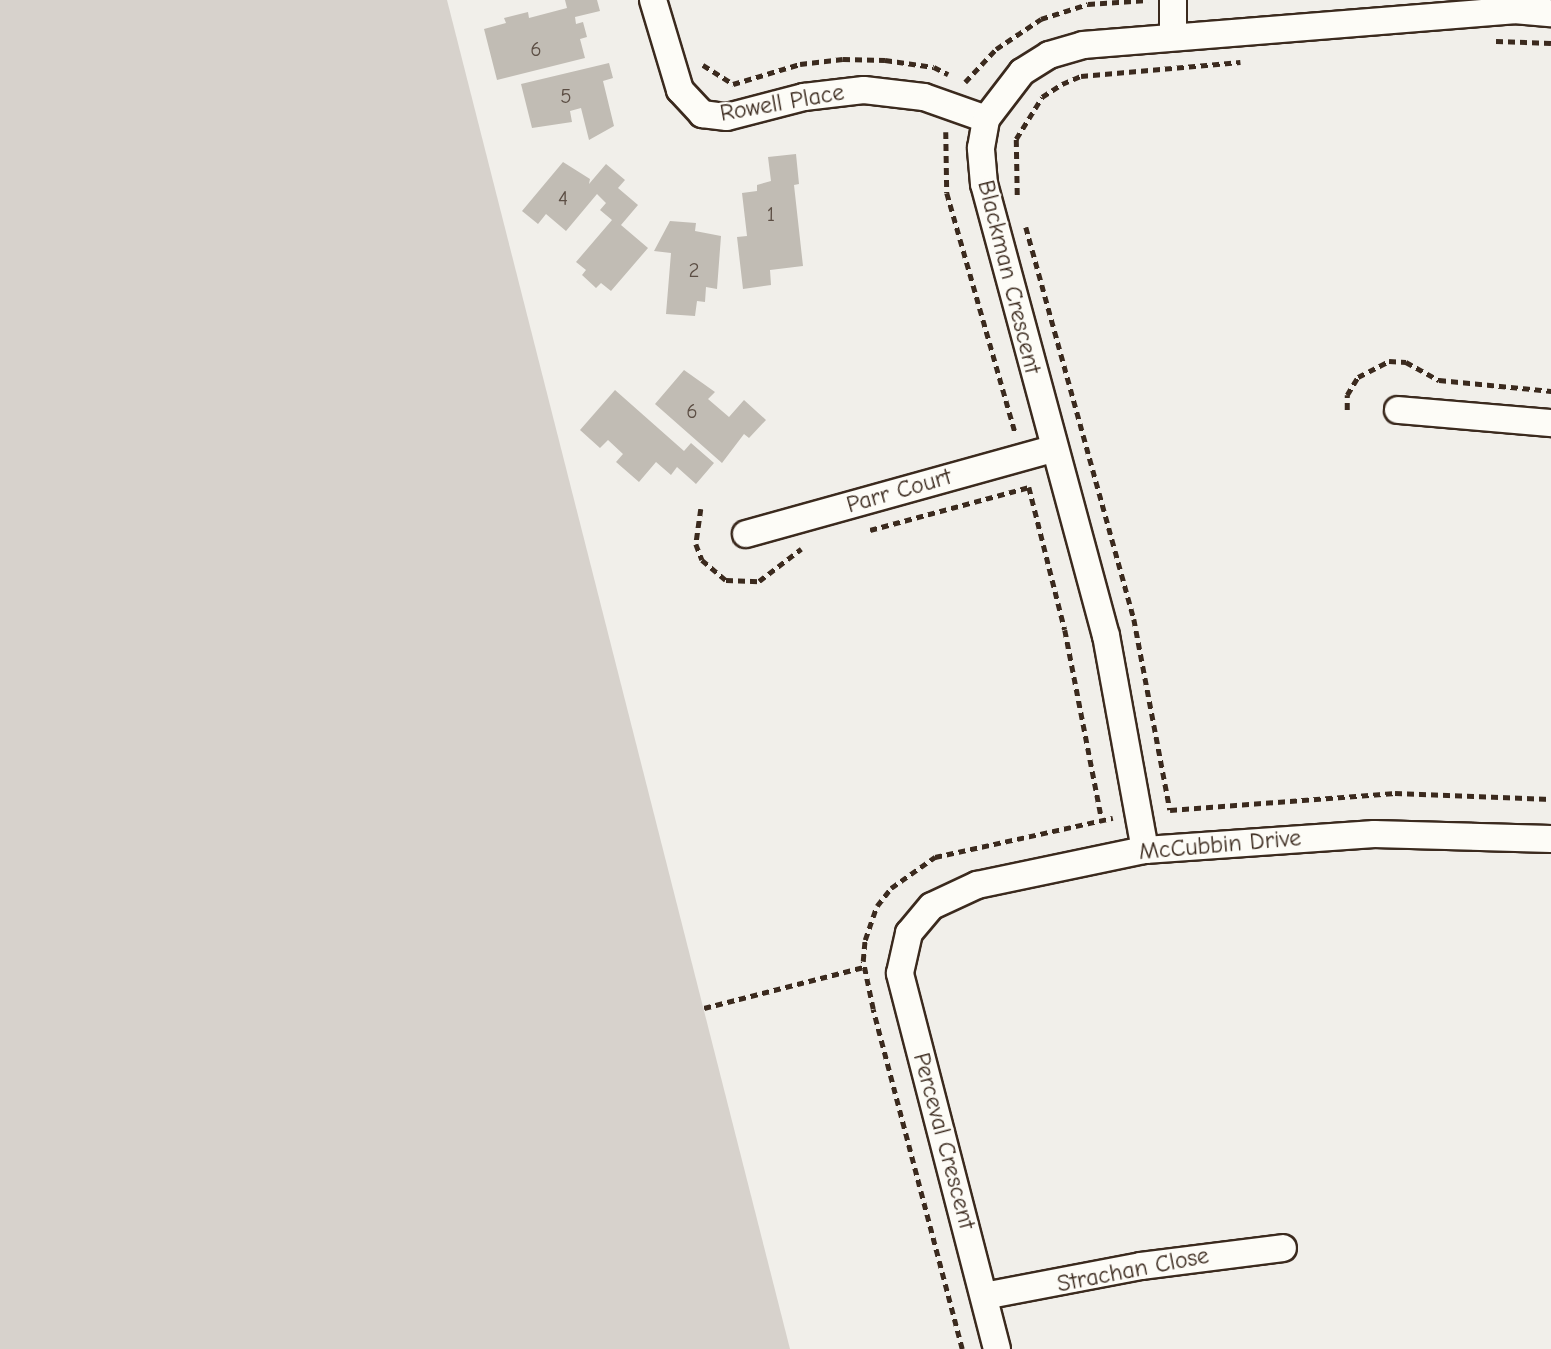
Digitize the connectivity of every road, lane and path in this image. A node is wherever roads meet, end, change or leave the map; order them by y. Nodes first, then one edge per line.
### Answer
1 (653, 0) edge
2 (1172, 0) edge
3 (1514, 5) edge
4 (1551, 13) edge
5 (1173, 34) junction
6 (1482, 41) dead end
7 (1551, 43) edge
8 (699, 53) dead end
9 (1246, 61) dead end
10 (954, 108) junction
11 (986, 119) junction
12 (1021, 208) dead end
13 (1024, 220) dead end
14 (1551, 391) edge
15 (1347, 410) dead end
16 (1398, 410) dead end
17 (1551, 423) edge
18 (1052, 449) junction
19 (1022, 457) junction
20 (1029, 487) junction
21 (702, 509) dead end
22 (862, 533) dead end
23 (746, 534) dead end
24 (810, 546) dead end
25 (1551, 799) edge
26 (1170, 810) junction
27 (1139, 814) junction
28 (1101, 821) junction
29 (1551, 839) edge
30 (1145, 850) junction
31 (909, 933) joint
32 (864, 967) junction
33 (704, 1008) dead end
34 (1283, 1248) dead end
35 (984, 1296) junction
36 (962, 1349) edge
37 (997, 1349) edge

1 - 10 street, Rowell Place
2 - 5 street
3 - 4 street, Blackman Crescent
3 - 5 street, Blackman Crescent
5 - 11 street, Blackman Crescent
6 - 7 path
8 - 10 path
9 - 12 path
10 - 11 street, Rowell Place
10 - 19 path
11 - 18 street, Blackman Crescent
13 - 26 path
14 - 15 path
16 - 17 street
18 - 19 street, Parr Court
18 - 27 street, Blackman Crescent
19 - 20 path
19 - 23 street, Parr Court
20 - 22 path
20 - 28 path
21 - 24 path
25 - 26 path
26 - 27 path
27 - 28 path
27 - 30 street, Blackman Crescent
28 - 32 path
29 - 30 street, McCubbin Drive
30 - 31 street, McCubbin Drive
31 - 35 street, Perceval Crescent
32 - 33 path
32 - 36 path
34 - 35 street, Strachan Close
35 - 37 street, Perceval Crescent

